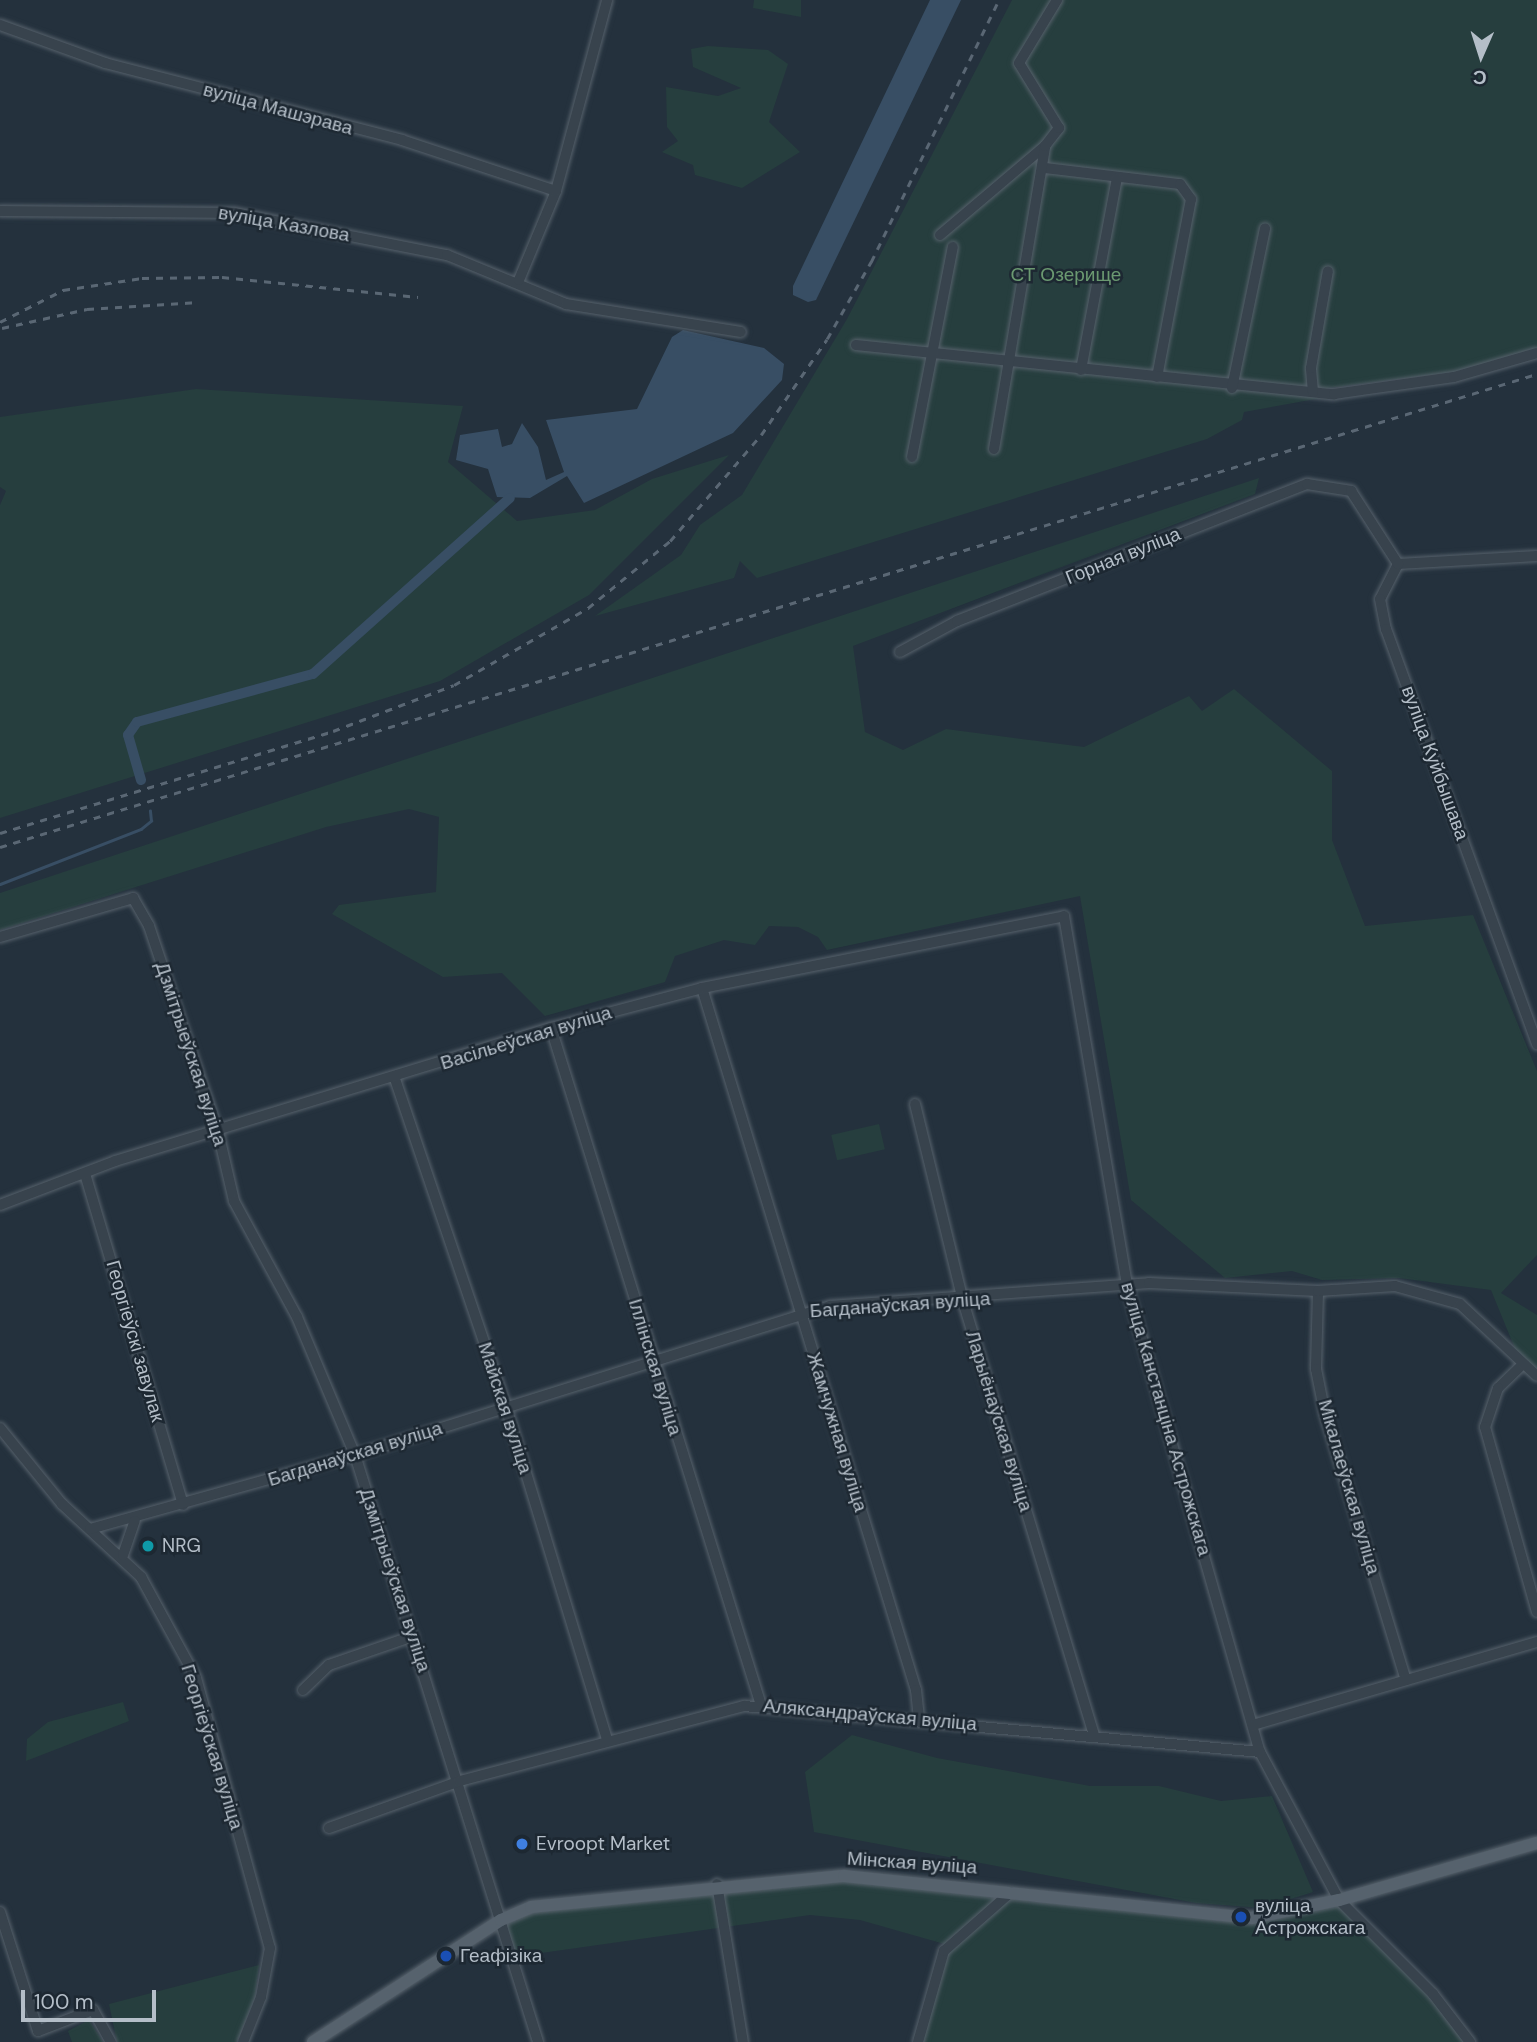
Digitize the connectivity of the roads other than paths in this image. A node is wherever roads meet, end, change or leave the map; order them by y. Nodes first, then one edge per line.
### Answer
1 (607, 0) edge
2 (1057, 0) edge
3 (0, 25) edge
4 (1045, 146) junction
5 (1045, 168) junction
6 (1116, 178) junction
7 (556, 191) junction
8 (0, 211) edge
9 (1265, 228) dead end
10 (940, 235) dead end
11 (953, 247) dead end
12 (1328, 271) dead end
13 (520, 280) junction
14 (741, 332) dead end
15 (856, 345) dead end
16 (933, 352) junction
17 (1537, 353) edge
18 (1008, 361) junction
19 (1081, 370) junction
20 (1157, 377) junction
21 (1232, 388) junction
22 (1317, 392) junction
23 (994, 449) dead end
24 (912, 457) dead end
25 (1537, 556) edge
26 (1398, 564) junction
27 (900, 652) dead end
28 (1065, 916) joint
29 (0, 937) edge
30 (702, 988) junction
31 (551, 1028) junction
32 (1537, 1045) edge
33 (395, 1079) junction
34 (915, 1104) dead end
35 (218, 1132) junction
36 (86, 1177) junction
37 (0, 1205) edge
38 (1127, 1286) junction
39 (1318, 1291) junction
40 (963, 1301) junction
41 (801, 1311) junction
42 (653, 1361) junction
43 (1521, 1366) junction
44 (1537, 1376) edge
45 (506, 1407) junction
46 (0, 1428) edge
47 (355, 1455) junction
48 (183, 1505) junction
49 (135, 1521) junction
50 (90, 1528) junction
51 (123, 1555) junction
52 (1537, 1612) edge
53 (413, 1636) junction
54 (1537, 1642) edge
55 (1406, 1680) junction
56 (303, 1690) dead end
57 (761, 1705) junction
58 (919, 1717) junction
59 (1253, 1725) junction
60 (1094, 1735) junction
61 (607, 1739) junction
62 (1260, 1752) junction
63 (460, 1781) junction
64 (329, 1828) dead end
65 (1537, 1843) edge
66 (717, 1884) junction
67 (1012, 1891) junction
68 (1339, 1900) junction
69 (0, 1912) edge
70 (501, 1920) junction
71 (111, 2042) edge
72 (243, 2042) edge
73 (313, 2042) edge
74 (538, 2042) edge
75 (743, 2042) edge
76 (918, 2042) edge
77 (1470, 2042) edge

1 - 7 street
2 - 4 street
3 - 7 street, вуліца Машэрава
4 - 5 street
4 - 10 street
5 - 6 street
5 - 18 street
6 - 19 street
6 - 20 street
7 - 13 street
8 - 13 street, вуліца Казлова
9 - 21 street
11 - 16 street
12 - 22 street
13 - 14 street, вуліца Казлова
15 - 16 street
16 - 18 street
16 - 24 street
17 - 22 street
18 - 19 street
18 - 23 street
19 - 20 street
20 - 21 street
21 - 22 street
25 - 26 street
26 - 27 street, Горная вуліца
26 - 32 street, вуліца Куйбышава
28 - 30 street, Васільеўская вуліца
28 - 38 street, вуліца Канстанціна Астрожскага
29 - 35 street, Дзмітрыеўская вуліца
30 - 31 street, Васільеўская вуліца
30 - 41 street, Жамчужная вуліца
31 - 33 street, Васільеўская вуліца
31 - 42 street, Іллінская вуліца
33 - 35 street, Васільеўская вуліца
33 - 45 street, Майская вуліца
34 - 40 street, Ларыёнаўская вуліца
35 - 36 street, Васільеўская вуліца
35 - 47 street, Дзмітрыеўская вуліца
36 - 37 street, Васільеўская вуліца
36 - 48 street, Георгіеўскі завулак
38 - 39 street, Багданаўская вуліца
38 - 40 street, Багданаўская вуліца
38 - 59 street, вуліца Канстанціна Астрожскага
39 - 43 street, Багданаўская вуліца
39 - 55 street, Мікалаеўская вуліца
40 - 41 street, Багданаўская вуліца
40 - 60 street, Ларыёнаўская вуліца
41 - 42 street, Багданаўская вуліца
41 - 58 street, Жамчужная вуліца
42 - 45 street, Багданаўская вуліца
42 - 57 street, Іллінская вуліца
43 - 44 street, Багданаўская вуліца
43 - 52 street
45 - 47 street, Багданаўская вуліца
45 - 61 street, Майская вуліца
46 - 50 street, Георгіеўская вуліца
47 - 48 street, Багданаўская вуліца
47 - 53 street, Дзмітрыеўская вуліца
48 - 49 street, Багданаўская вуліца
49 - 50 street, Багданаўская вуліца
49 - 51 street
50 - 51 street, Георгіеўская вуліца
51 - 72 street, Георгіеўская вуліца
53 - 56 street
53 - 63 street, Дзмітрыеўская вуліца
54 - 55 street
55 - 59 street
57 - 58 street, Аляксандраўская вуліца
57 - 61 street, Аляксандраўская вуліца
58 - 60 street, Аляксандраўская вуліца
59 - 62 street, вуліца Канстанціна Астрожскага
60 - 62 street, Аляксандраўская вуліца
61 - 63 street, Аляксандраўская вуліца
62 - 68 street, вуліца Канстанціна Астрожскага
63 - 64 street, Аляксандраўская вуліца
63 - 70 street, Дзмітрыеўская вуліца
65 - 68 main road, Мінская вуліца
66 - 67 main road, Мінская вуліца
66 - 70 main road, Мінская вуліца
66 - 75 street
67 - 68 main road, Мінская вуліца
67 - 76 street
68 - 77 street, вуліца Канстанціна Астрожскага
69 - 71 street
70 - 73 main road, Мінская вуліца
70 - 74 street, Дзмітрыеўская вуліца

